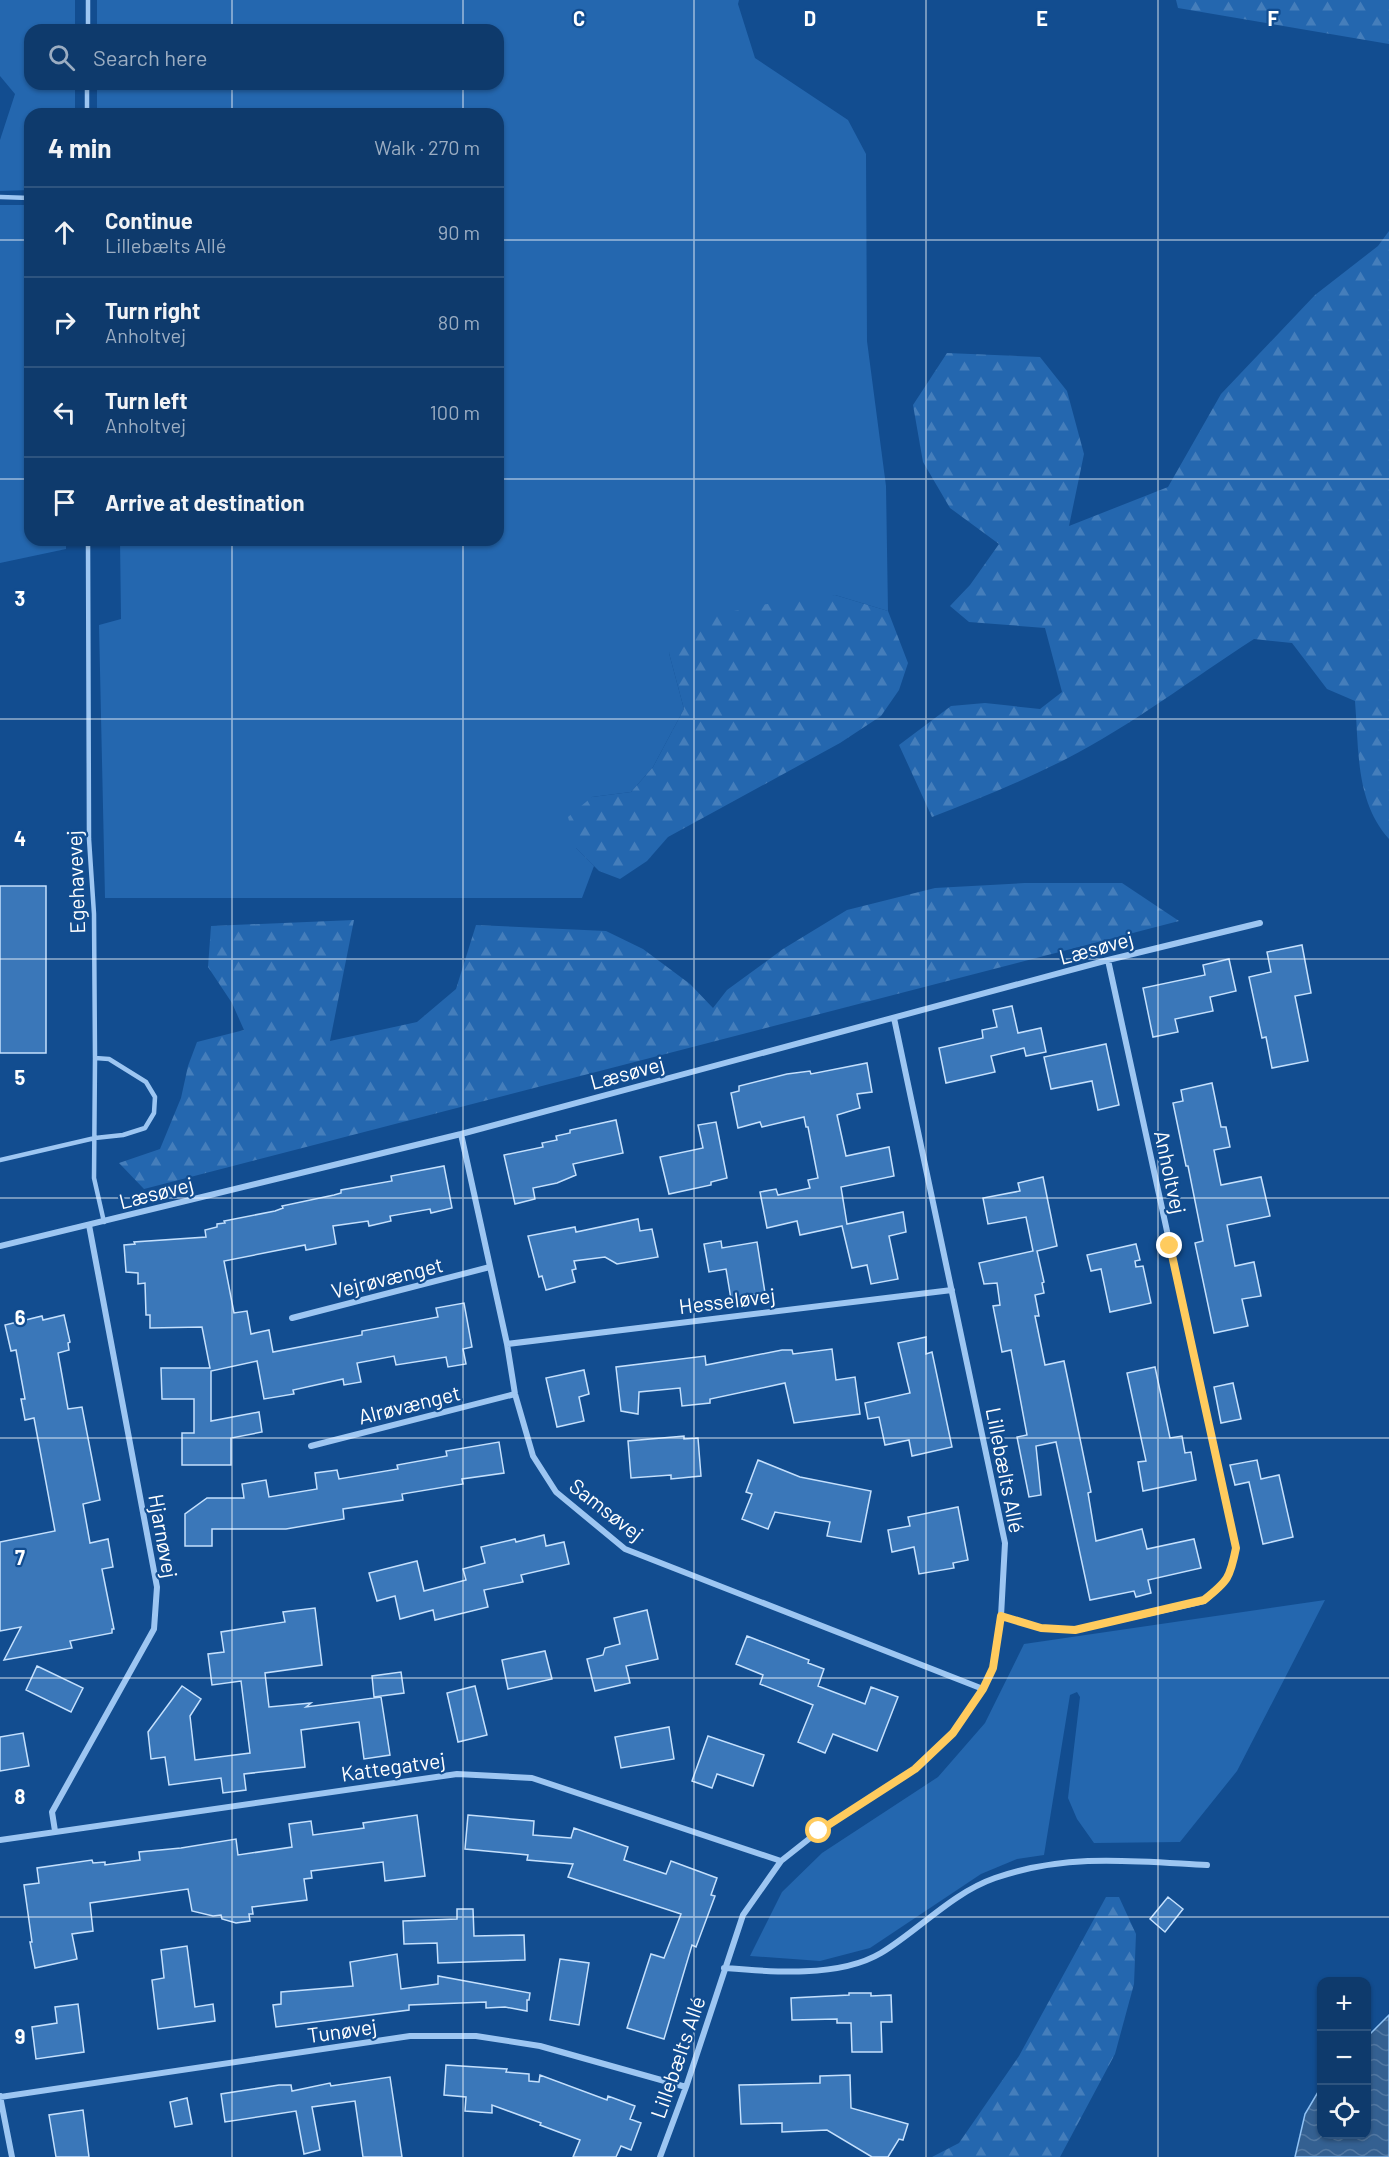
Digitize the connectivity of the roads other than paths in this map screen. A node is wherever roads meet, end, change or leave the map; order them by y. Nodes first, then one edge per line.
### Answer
1 (88, 0) edge
2 (88, 24) edge
3 (87, 90) edge
4 (87, 108) edge
5 (0, 197) edge
6 (24, 198) edge
7 (88, 546) edge
8 (1260, 922) dead end
9 (1108, 960) junction
10 (894, 1018) junction
11 (95, 1058) junction
12 (461, 1134) junction
13 (95, 1138) junction
14 (0, 1160) edge
15 (104, 1222) junction
16 (88, 1225) junction
17 (0, 1246) edge
18 (490, 1267) junction
19 (952, 1290) junction
20 (292, 1318) dead end
21 (507, 1344) junction
22 (515, 1394) junction
23 (311, 1446) dead end
24 (1001, 1616) junction
25 (983, 1689) junction
26 (55, 1831) junction
27 (0, 1839) edge
28 (781, 1861) junction
29 (1207, 1865) dead end
30 (724, 1968) junction
31 (686, 2087) junction
32 (0, 2096) edge
33 (12, 2157) edge
34 (660, 2157) edge

1 - 2 lane
3 - 4 lane
5 - 6 lane
7 - 11 lane, Egehavevej
8 - 9 street, Læsøvej
9 - 10 street, Læsøvej
9 - 24 street, Anholtvej
10 - 12 street, Læsøvej
10 - 19 street, Lillebælts Allé
11 - 13 lane, Egehavevej
11 - 13 lane
12 - 15 street, Læsøvej
12 - 18 street, Samsøvej
13 - 14 lane
13 - 15 lane, Egehavevej
15 - 16 street, Læsøvej
16 - 17 street, Læsøvej
16 - 26 street, Hjarnøvej
18 - 20 street, Vejrøvænget
18 - 21 street, Samsøvej
19 - 21 street, Hesseløvej
19 - 24 street, Lillebælts Allé
21 - 22 street, Samsøvej
22 - 23 street, Alrøvænget
22 - 25 street, Samsøvej
24 - 25 street, Lillebælts Allé
25 - 28 street, Lillebælts Allé
26 - 27 street, Kattegatvej
26 - 28 street, Kattegatvej
28 - 30 street, Lillebælts Allé
29 - 30 street
30 - 31 street, Lillebælts Allé
31 - 32 street, Tunøvej
31 - 34 street, Lillebælts Allé
32 - 33 street

